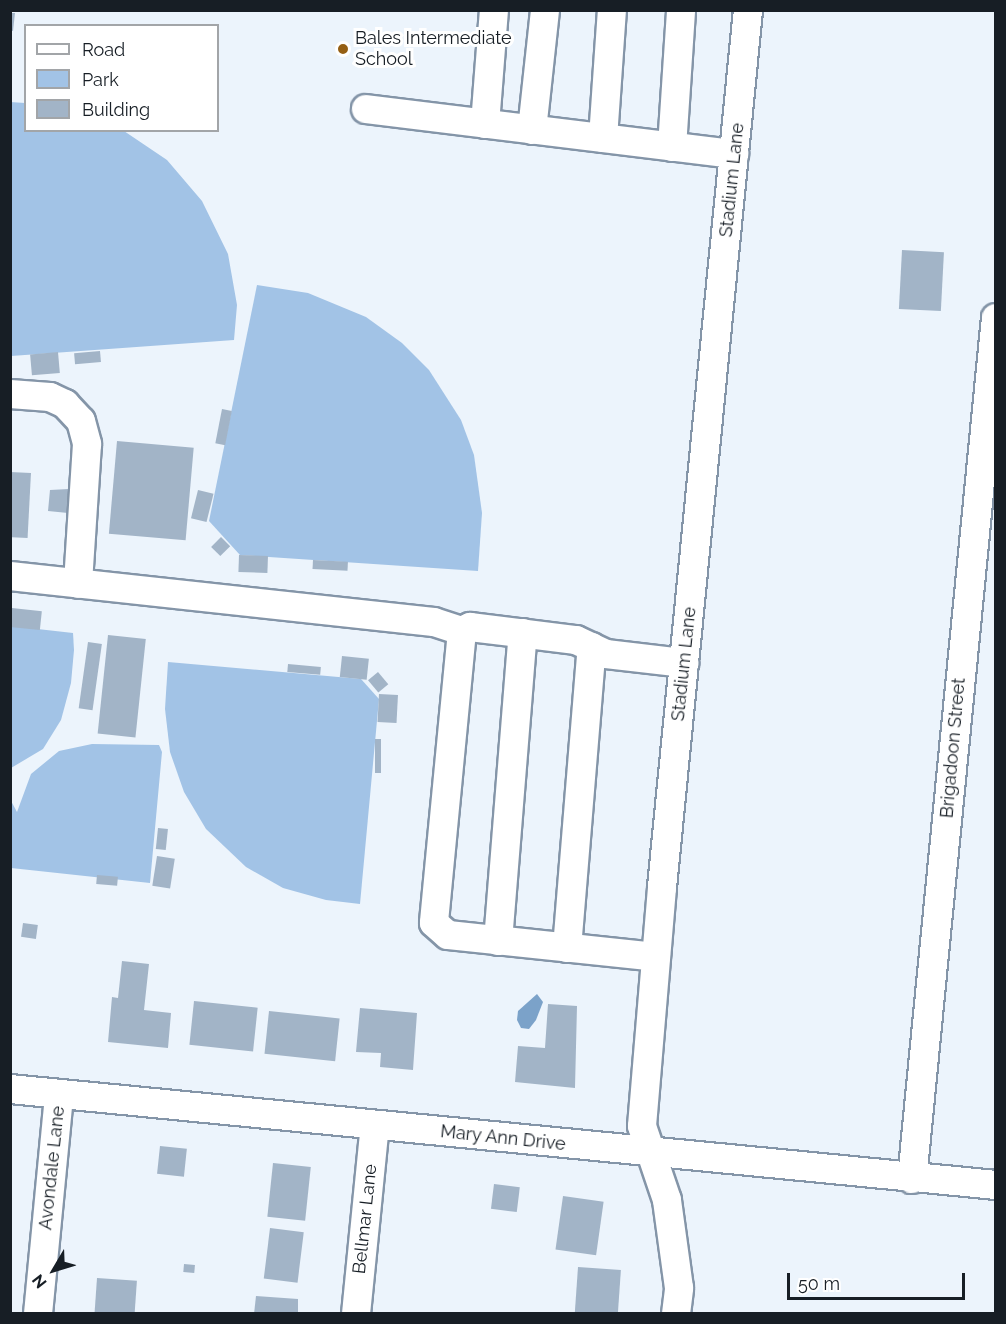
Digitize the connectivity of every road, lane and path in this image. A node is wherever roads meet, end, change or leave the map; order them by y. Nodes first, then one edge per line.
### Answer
1 (494, 10) edge
2 (545, 10) edge
3 (612, 10) edge
4 (681, 10) edge
5 (748, 10) edge
6 (366, 109) dead end
7 (485, 124) junction
8 (532, 130) junction
9 (603, 138) junction
10 (672, 147) junction
11 (734, 154) junction
12 (996, 318) edge
13 (10, 394) edge
14 (10, 576) edge
15 (78, 584) junction
16 (462, 631) junction
17 (523, 633) junction
18 (584, 644) junction
19 (684, 663) junction
20 (498, 941) junction
21 (567, 948) junction
22 (656, 957) junction
23 (10, 1089) edge
24 (59, 1094) junction
25 (375, 1125) junction
26 (651, 1153) junction
27 (912, 1179) junction
28 (996, 1185) edge
29 (38, 1314) edge
30 (356, 1314) edge
31 (676, 1314) edge

1 - 7 street
2 - 8 street
3 - 9 street
4 - 10 street
5 - 11 street, Stadium Lane
6 - 7 street
7 - 8 street
8 - 9 street
9 - 10 street
10 - 11 street
11 - 19 street, Stadium Lane
12 - 27 street, Brigadoon Street
13 - 15 street
14 - 15 street
15 - 16 street
16 - 17 street
16 - 20 street
17 - 18 street
17 - 20 street
18 - 19 street
18 - 21 street
19 - 22 street, Stadium Lane
20 - 21 street
21 - 22 street
22 - 26 street, Stadium Lane
23 - 24 street, Mary Ann Drive
24 - 25 street, Mary Ann Drive
24 - 29 street, Avondale Lane
25 - 26 street, Mary Ann Drive
25 - 30 street, Bellmar Lane
26 - 27 street, Mary Ann Drive
26 - 31 street, Stadium Lane
27 - 28 street, Mary Ann Drive

